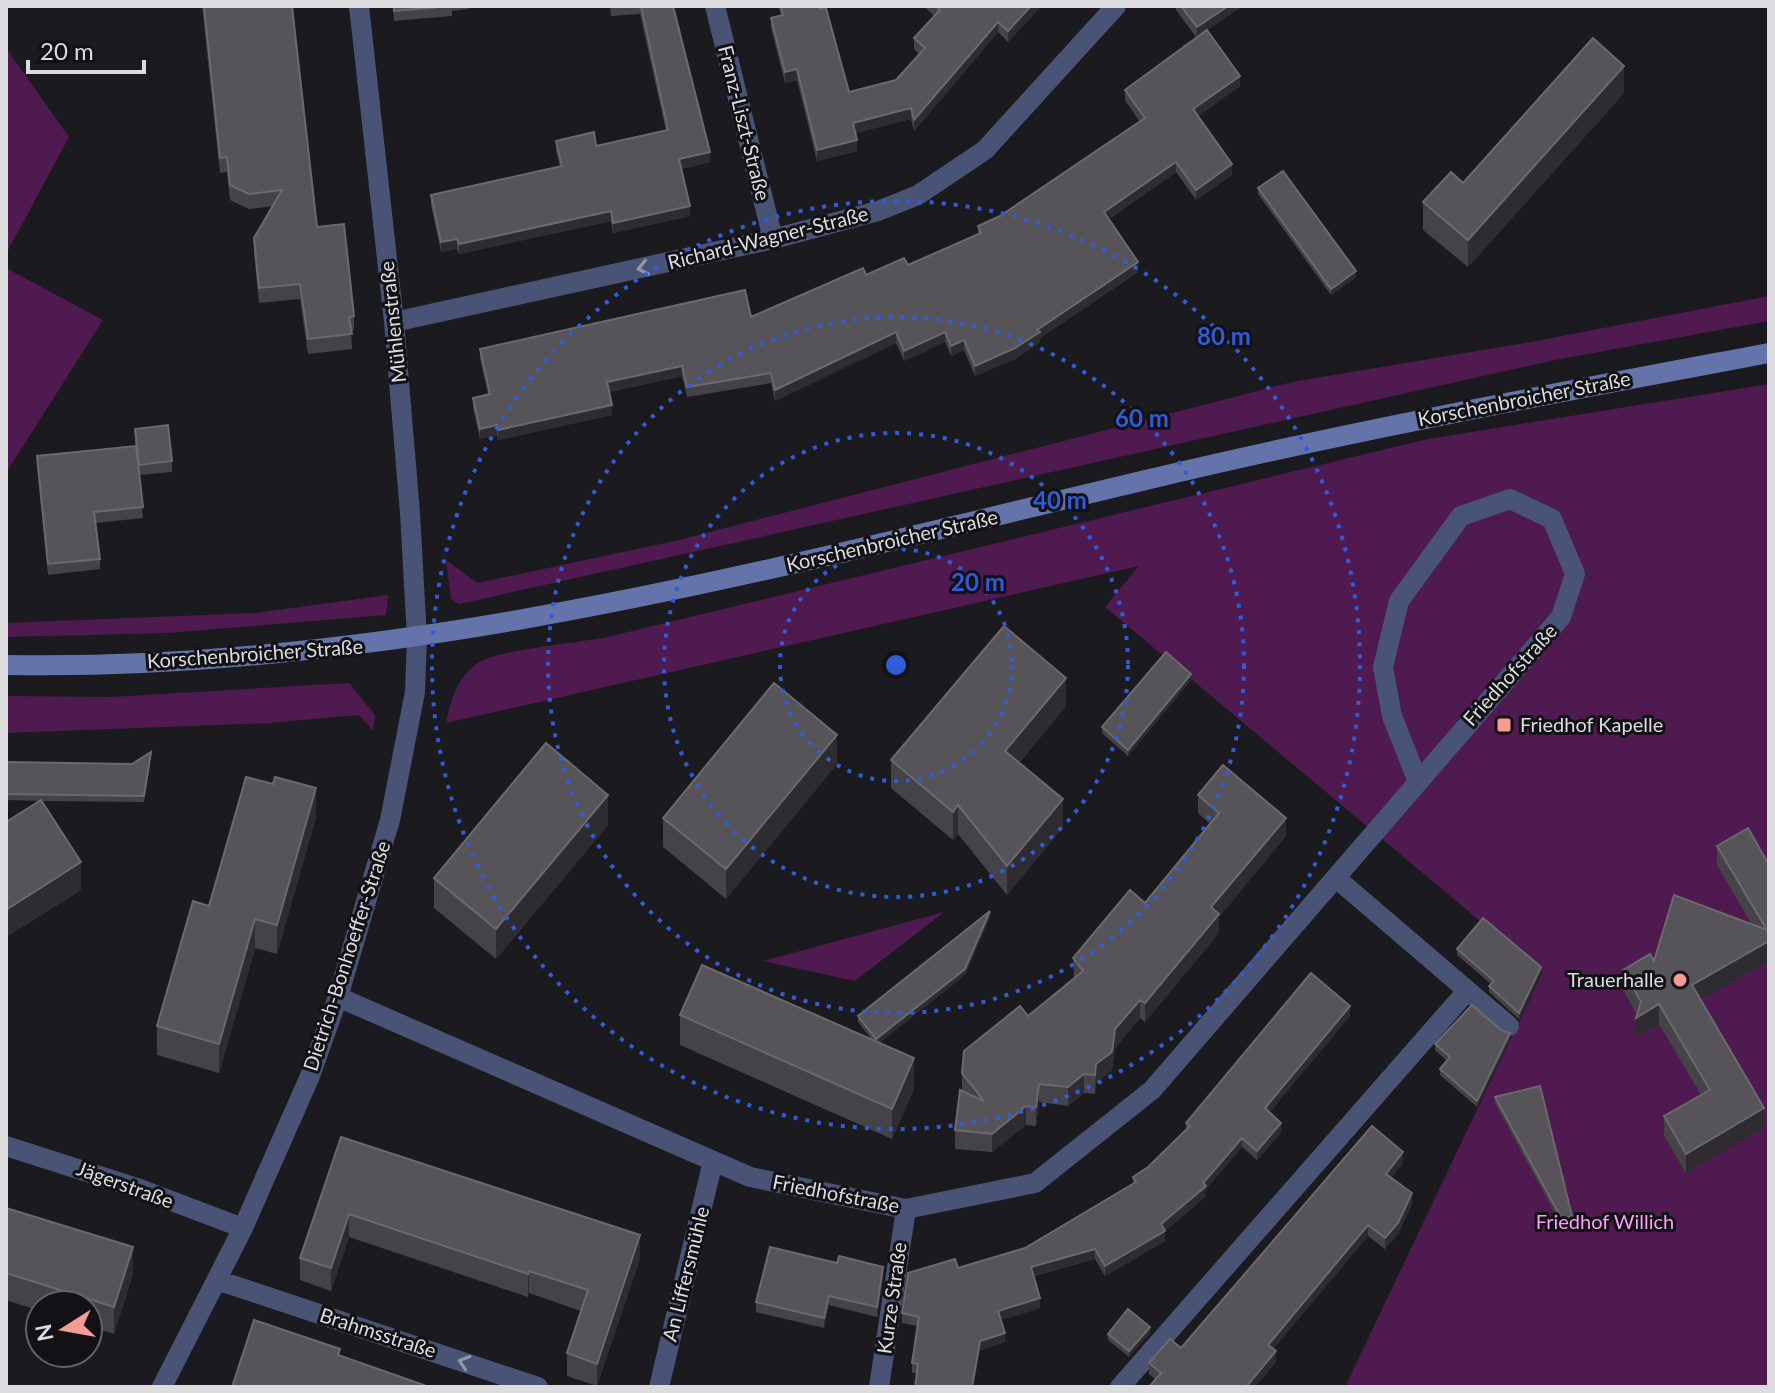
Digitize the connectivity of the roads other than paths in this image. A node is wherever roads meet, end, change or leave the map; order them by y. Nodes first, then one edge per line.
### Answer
1 (359, 6) edge
2 (715, 6) edge
3 (1116, 6) edge
4 (773, 239) junction
5 (394, 322) junction
6 (1769, 353) edge
7 (417, 638) junction
8 (6, 665) edge
9 (1417, 779) junction
10 (1336, 878) junction
11 (1467, 991) junction
12 (338, 997) junction
13 (1509, 1026) dead end
14 (6, 1146) edge
15 (713, 1161) junction
16 (906, 1209) junction
17 (243, 1228) junction
18 (217, 1280) junction
19 (162, 1387) edge
20 (538, 1387) edge
21 (659, 1387) edge
22 (879, 1387) edge
23 (1120, 1387) edge

1 - 5 street, Mühlenstraße
2 - 4 street, Franz-Liszt-Straße
3 - 4 street, Richard-Wagner-Straße
4 -> 5 street, Richard-Wagner-Straße
5 - 7 street, Mühlenstraße
6 - 7 main road, Korschenbroicher Straße
7 - 8 main road, Korschenbroicher Straße
7 - 12 street, Dietrich-Bonhoeffer-Straße
9 - 9 street, Friedhofstraße
9 - 10 street, Friedhofstraße
10 - 11 street
10 - 16 street, Friedhofstraße
11 - 13 street
11 - 23 street
12 - 15 street, Friedhofstraße
12 - 17 street, Dietrich-Bonhoeffer-Straße
14 - 17 street, Jägerstraße
15 - 16 street, Friedhofstraße
15 - 21 street, An Liffersmühle
16 - 22 street, Kurze Straße
17 - 18 street, Dietrich-Bonhoeffer-Straße
18 - 19 street, Dietrich-Bonhoeffer-Straße
20 -> 18 street, Brahmsstraße

